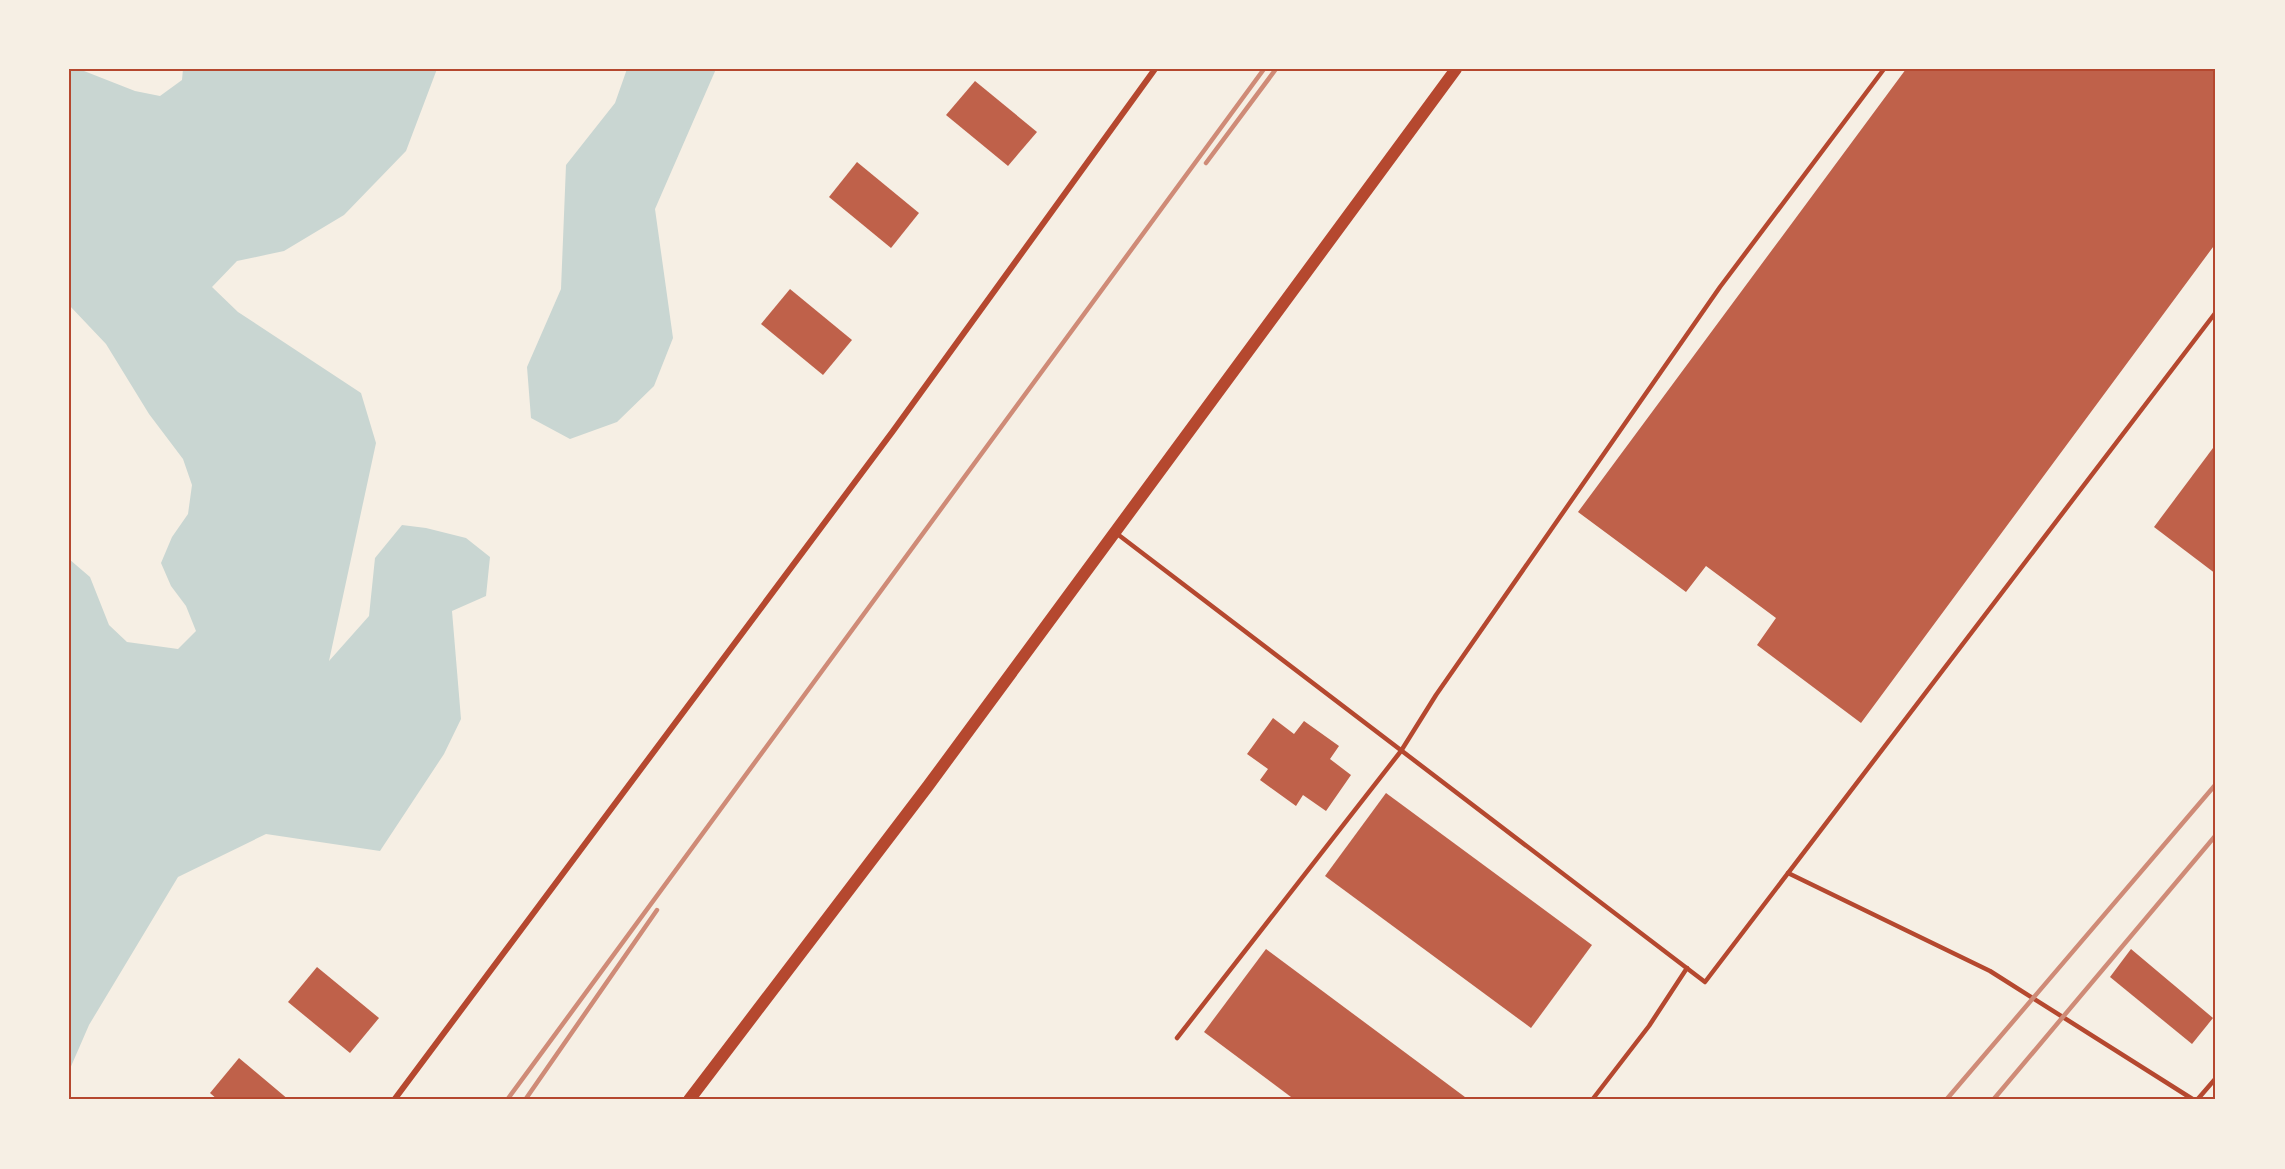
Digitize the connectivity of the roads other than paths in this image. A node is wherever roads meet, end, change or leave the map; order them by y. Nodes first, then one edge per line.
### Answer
1 (1155, 69) edge
2 (1456, 69) edge
3 (1884, 69) edge
4 (2216, 312) edge
5 (1116, 533) junction
6 (1401, 751) junction
7 (1788, 873) junction
8 (1686, 968) junction
9 (1177, 1038) dead end
10 (2216, 1078) edge
11 (394, 1100) edge
12 (689, 1100) edge
13 (1592, 1100) edge
14 (2195, 1100) edge

1 - 11 street
2 - 5 main road
3 - 6 lane
4 - 7 lane
5 - 6 lane
5 - 12 main road
6 - 8 lane
6 - 9 lane
7 - 8 lane
7 - 14 lane
8 - 13 lane
10 - 14 lane

